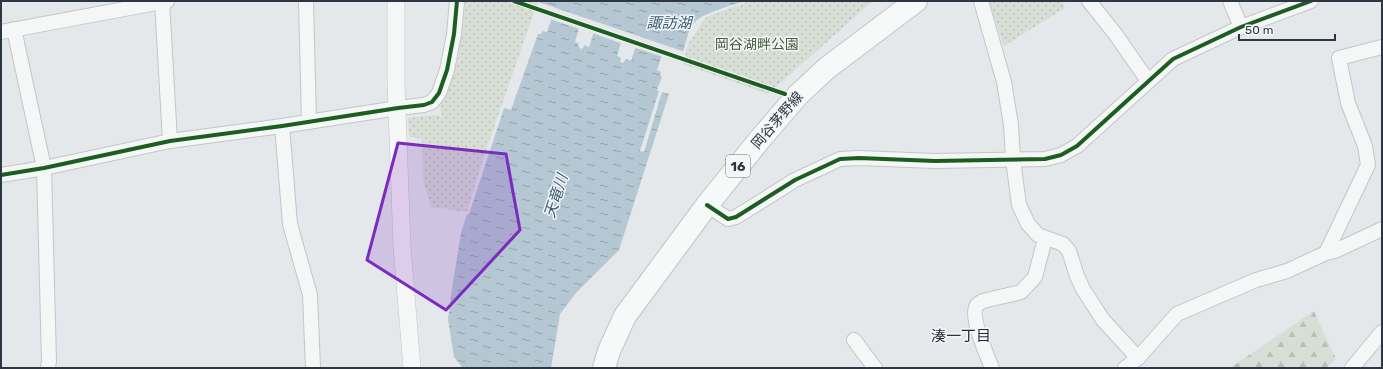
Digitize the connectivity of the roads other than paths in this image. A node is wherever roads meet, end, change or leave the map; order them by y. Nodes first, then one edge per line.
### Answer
1 (163, 1) edge
2 (306, 1) edge
3 (396, 1) edge
4 (457, 1) edge
5 (916, 1) edge
6 (981, 1) edge
7 (1089, 1) edge
8 (1230, 1) edge
9 (1311, 1) edge
10 (1241, 27) junction
11 (8, 31) edge
12 (1382, 47) edge
13 (1148, 81) junction
14 (398, 108) junction
15 (309, 122) junction
16 (282, 126) junction
17 (170, 141) junction
18 (1013, 159) junction
19 (44, 168) junction
20 (1, 175) edge
21 (707, 205) junction
22 (1382, 229) edge
23 (1045, 239) junction
24 (1326, 253) junction
25 (1382, 332) edge
26 (854, 340) dead end
27 (1138, 358) junction
28 (48, 368) edge
29 (314, 368) edge
30 (412, 368) edge
31 (604, 368) edge
32 (875, 368) edge
33 (992, 368) edge
34 (1125, 368) edge
35 (1352, 368) edge

1 - 11 street
1 - 17 street
2 - 15 street
3 - 14 street
4 - 14 street
5 - 21 main road, 岡谷茅野線 / 16
6 - 18 street
7 - 13 street
8 - 10 street
9 - 10 street
10 - 13 street
11 - 19 street
12 - 24 street
13 - 18 street
14 - 15 street
14 - 30 street
15 - 16 street
16 - 17 street
16 - 29 street
17 - 19 street
18 - 21 street
18 - 23 street
19 - 20 street
19 - 28 street
21 - 31 main road, 岡谷茅野線 / 16
22 - 24 street
23 - 27 street
23 - 33 street
24 - 27 street
25 - 35 street
26 - 32 street
27 - 34 street

